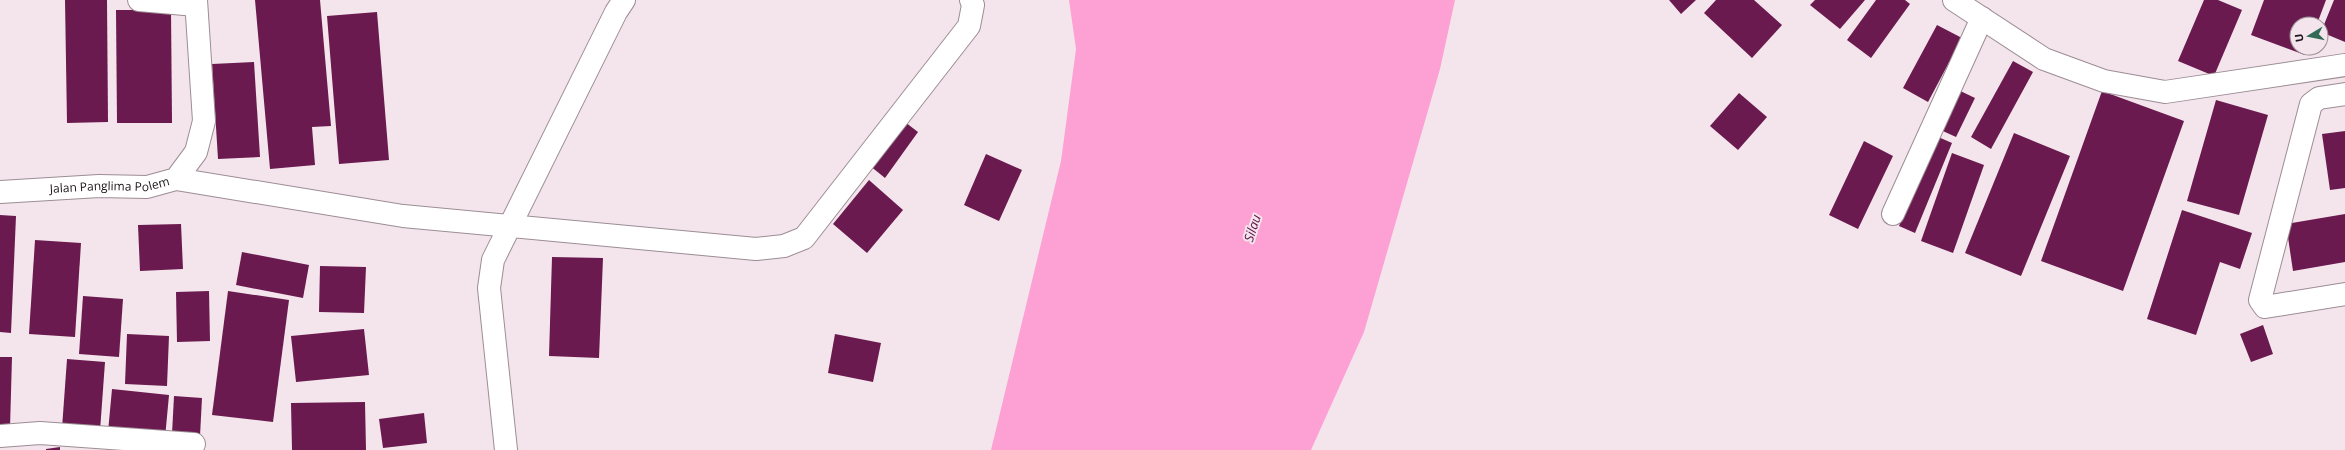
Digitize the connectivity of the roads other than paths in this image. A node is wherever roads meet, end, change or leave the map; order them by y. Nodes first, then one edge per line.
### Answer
1 (139, 0) edge
2 (624, 0) edge
3 (971, 0) edge
4 (1954, 0) edge
5 (196, 2) edge
6 (1982, 18) junction
7 (2345, 65) edge
8 (2345, 94) edge
9 (176, 179) junction
10 (0, 192) edge
11 (1893, 214) dead end
12 (511, 225) junction
13 (2345, 294) edge
14 (0, 436) edge
15 (194, 444) dead end
16 (506, 450) edge

1 - 5 street
2 - 12 street
3 - 12 street
4 - 6 street
5 - 9 street, Jalan Panglima Polem
6 - 7 street
6 - 11 street
8 - 13 street
9 - 10 street, Jalan Panglima Polem
9 - 12 street
12 - 16 street
14 - 15 street

